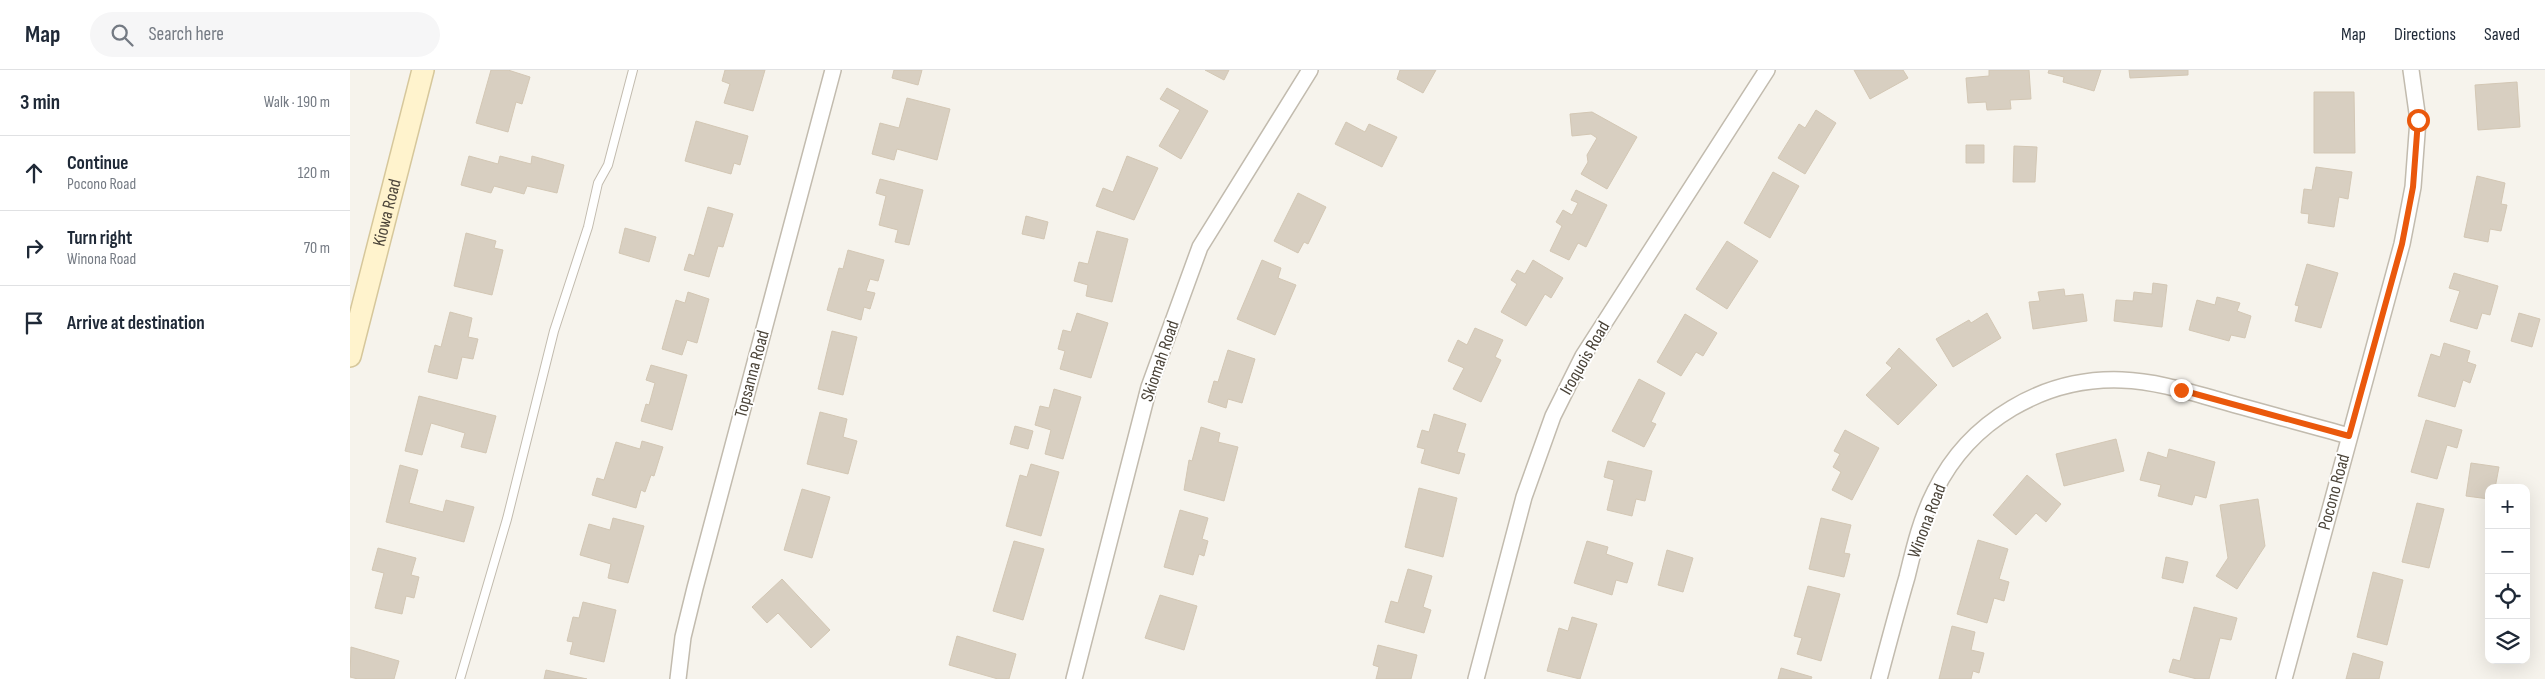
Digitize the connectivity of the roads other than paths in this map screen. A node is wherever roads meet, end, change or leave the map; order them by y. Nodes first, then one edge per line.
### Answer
1 (423, 70) edge
2 (632, 70) edge
3 (833, 70) edge
4 (1310, 70) edge
5 (1767, 70) edge
6 (2412, 70) edge
7 (350, 356) edge
8 (2349, 436) junction
9 (460, 679) edge
10 (678, 679) edge
11 (1074, 679) edge
12 (1476, 679) edge
13 (1879, 679) edge
14 (2284, 679) edge

1 - 7 street, Kiowa Road
2 - 9 lane
3 - 10 street, Topsanna Road
4 - 11 street, Skiomah Road
5 - 12 street, Iroquois Road
6 - 8 street, Pocono Road
8 - 13 street, Winona Road
8 - 14 street, Pocono Road

